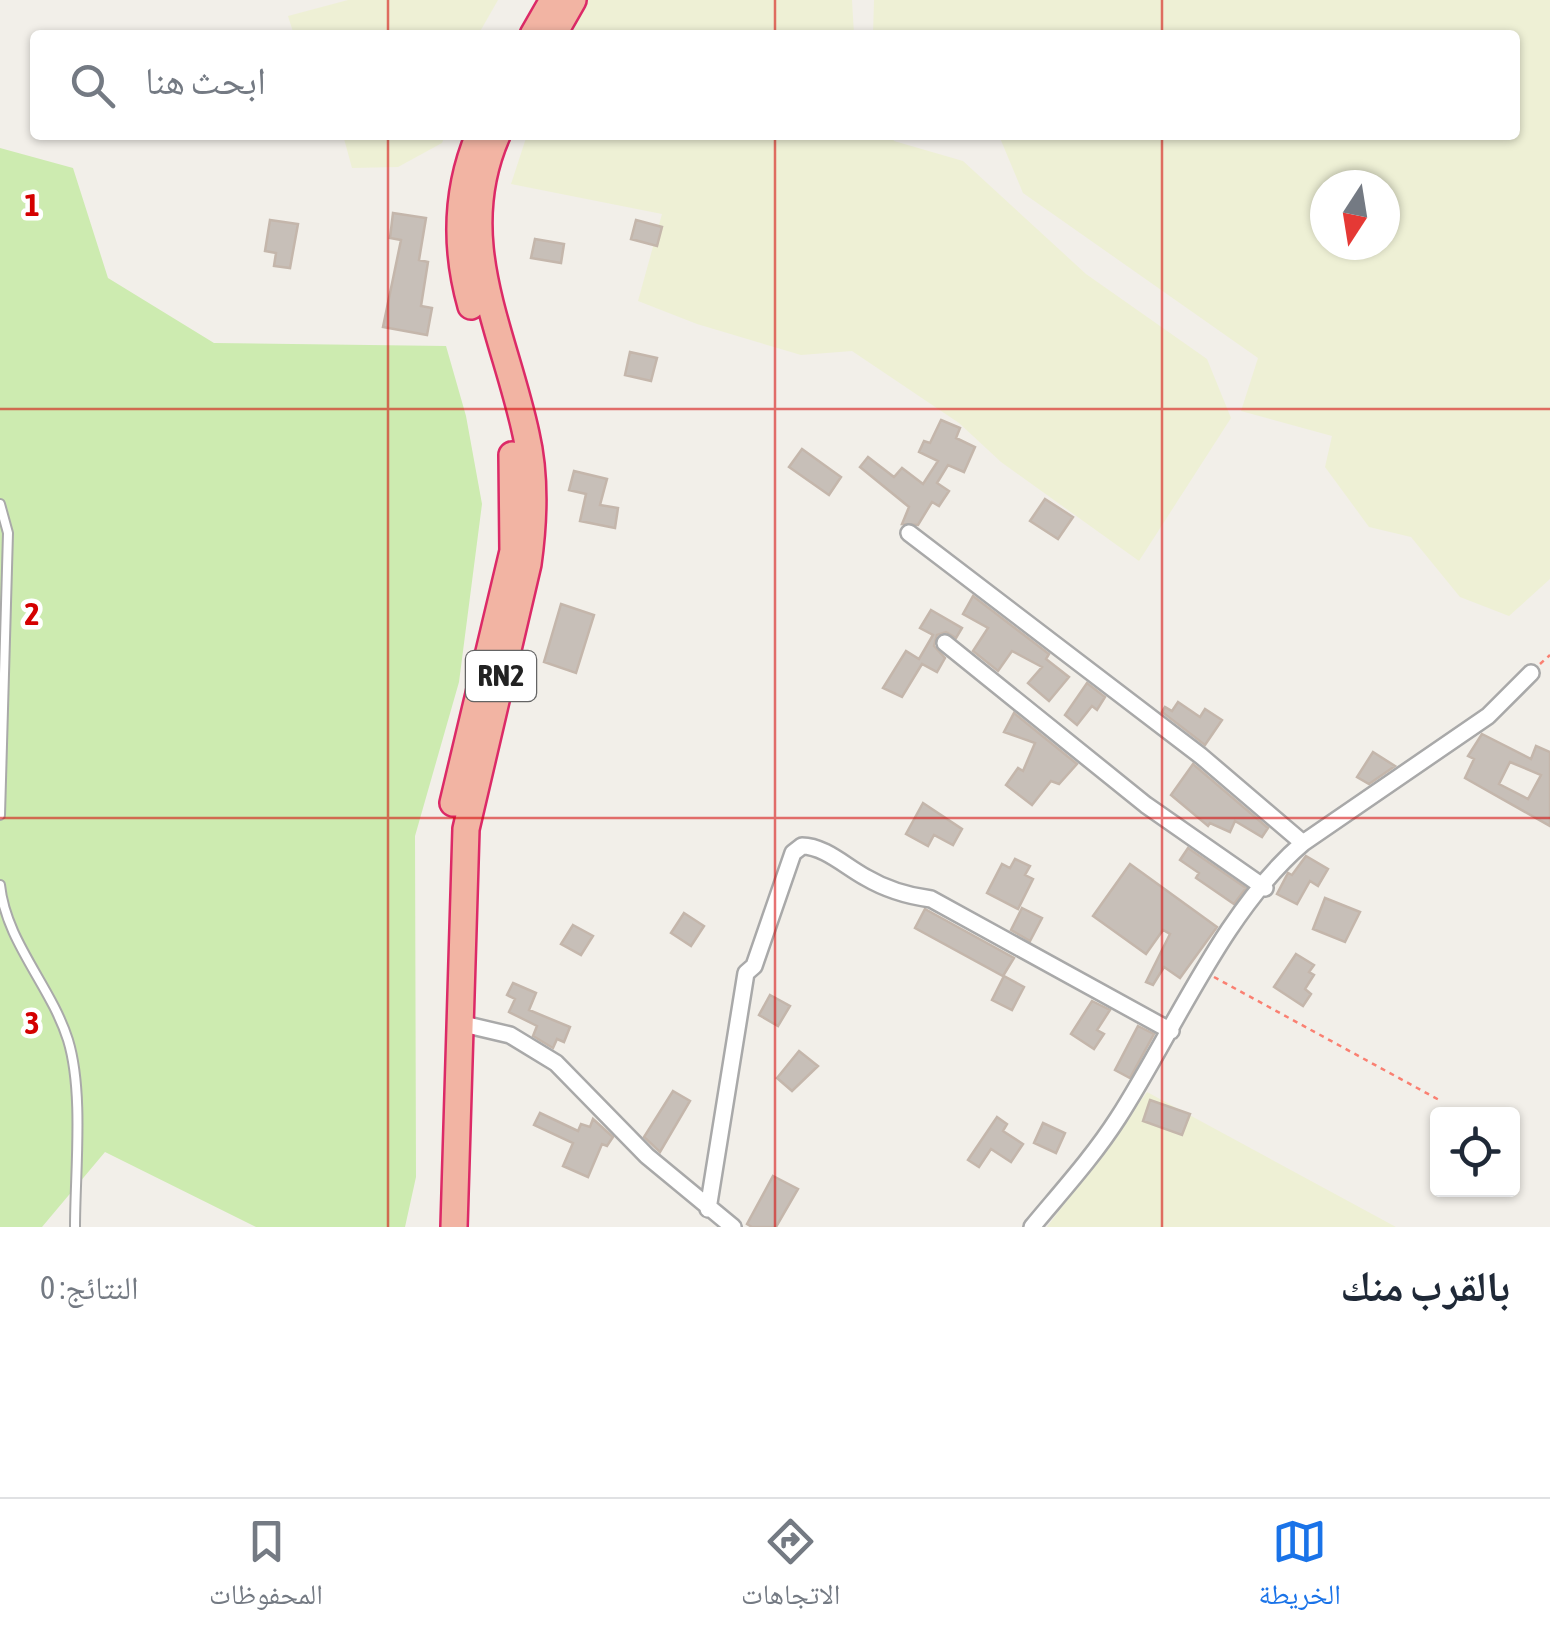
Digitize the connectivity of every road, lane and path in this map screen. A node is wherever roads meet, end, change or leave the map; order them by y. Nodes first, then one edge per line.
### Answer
1 (553, 0) edge
2 (573, 0) edge
3 (535, 30) edge
4 (556, 30) edge
5 (478, 140) edge
6 (495, 140) edge
7 (0, 504) edge
8 (909, 534) dead end
9 (945, 643) dead end
10 (1531, 673) dead end
11 (0, 815) edge
12 (1304, 843) junction
13 (0, 885) edge
14 (1264, 888) junction
15 (1204, 972) junction
16 (459, 1023) junction
17 (1171, 1031) junction
18 (1441, 1101) dead end
19 (708, 1209) junction
20 (75, 1227) edge
21 (437, 1227) edge
22 (454, 1227) edge
23 (733, 1227) edge
24 (1032, 1227) edge

1 - 3 highway
2 - 4 highway
5 - 21 highway, RN2
6 - 16 highway, RN2
7 - 11 lane
8 - 12 street
9 - 14 street
10 - 12 street
12 - 14 street
13 - 20 lane
14 - 15 street
15 - 17 street
15 - 18 path
16 - 19 street
16 - 22 highway, RN2
17 - 19 street
17 - 24 street
19 - 23 street

